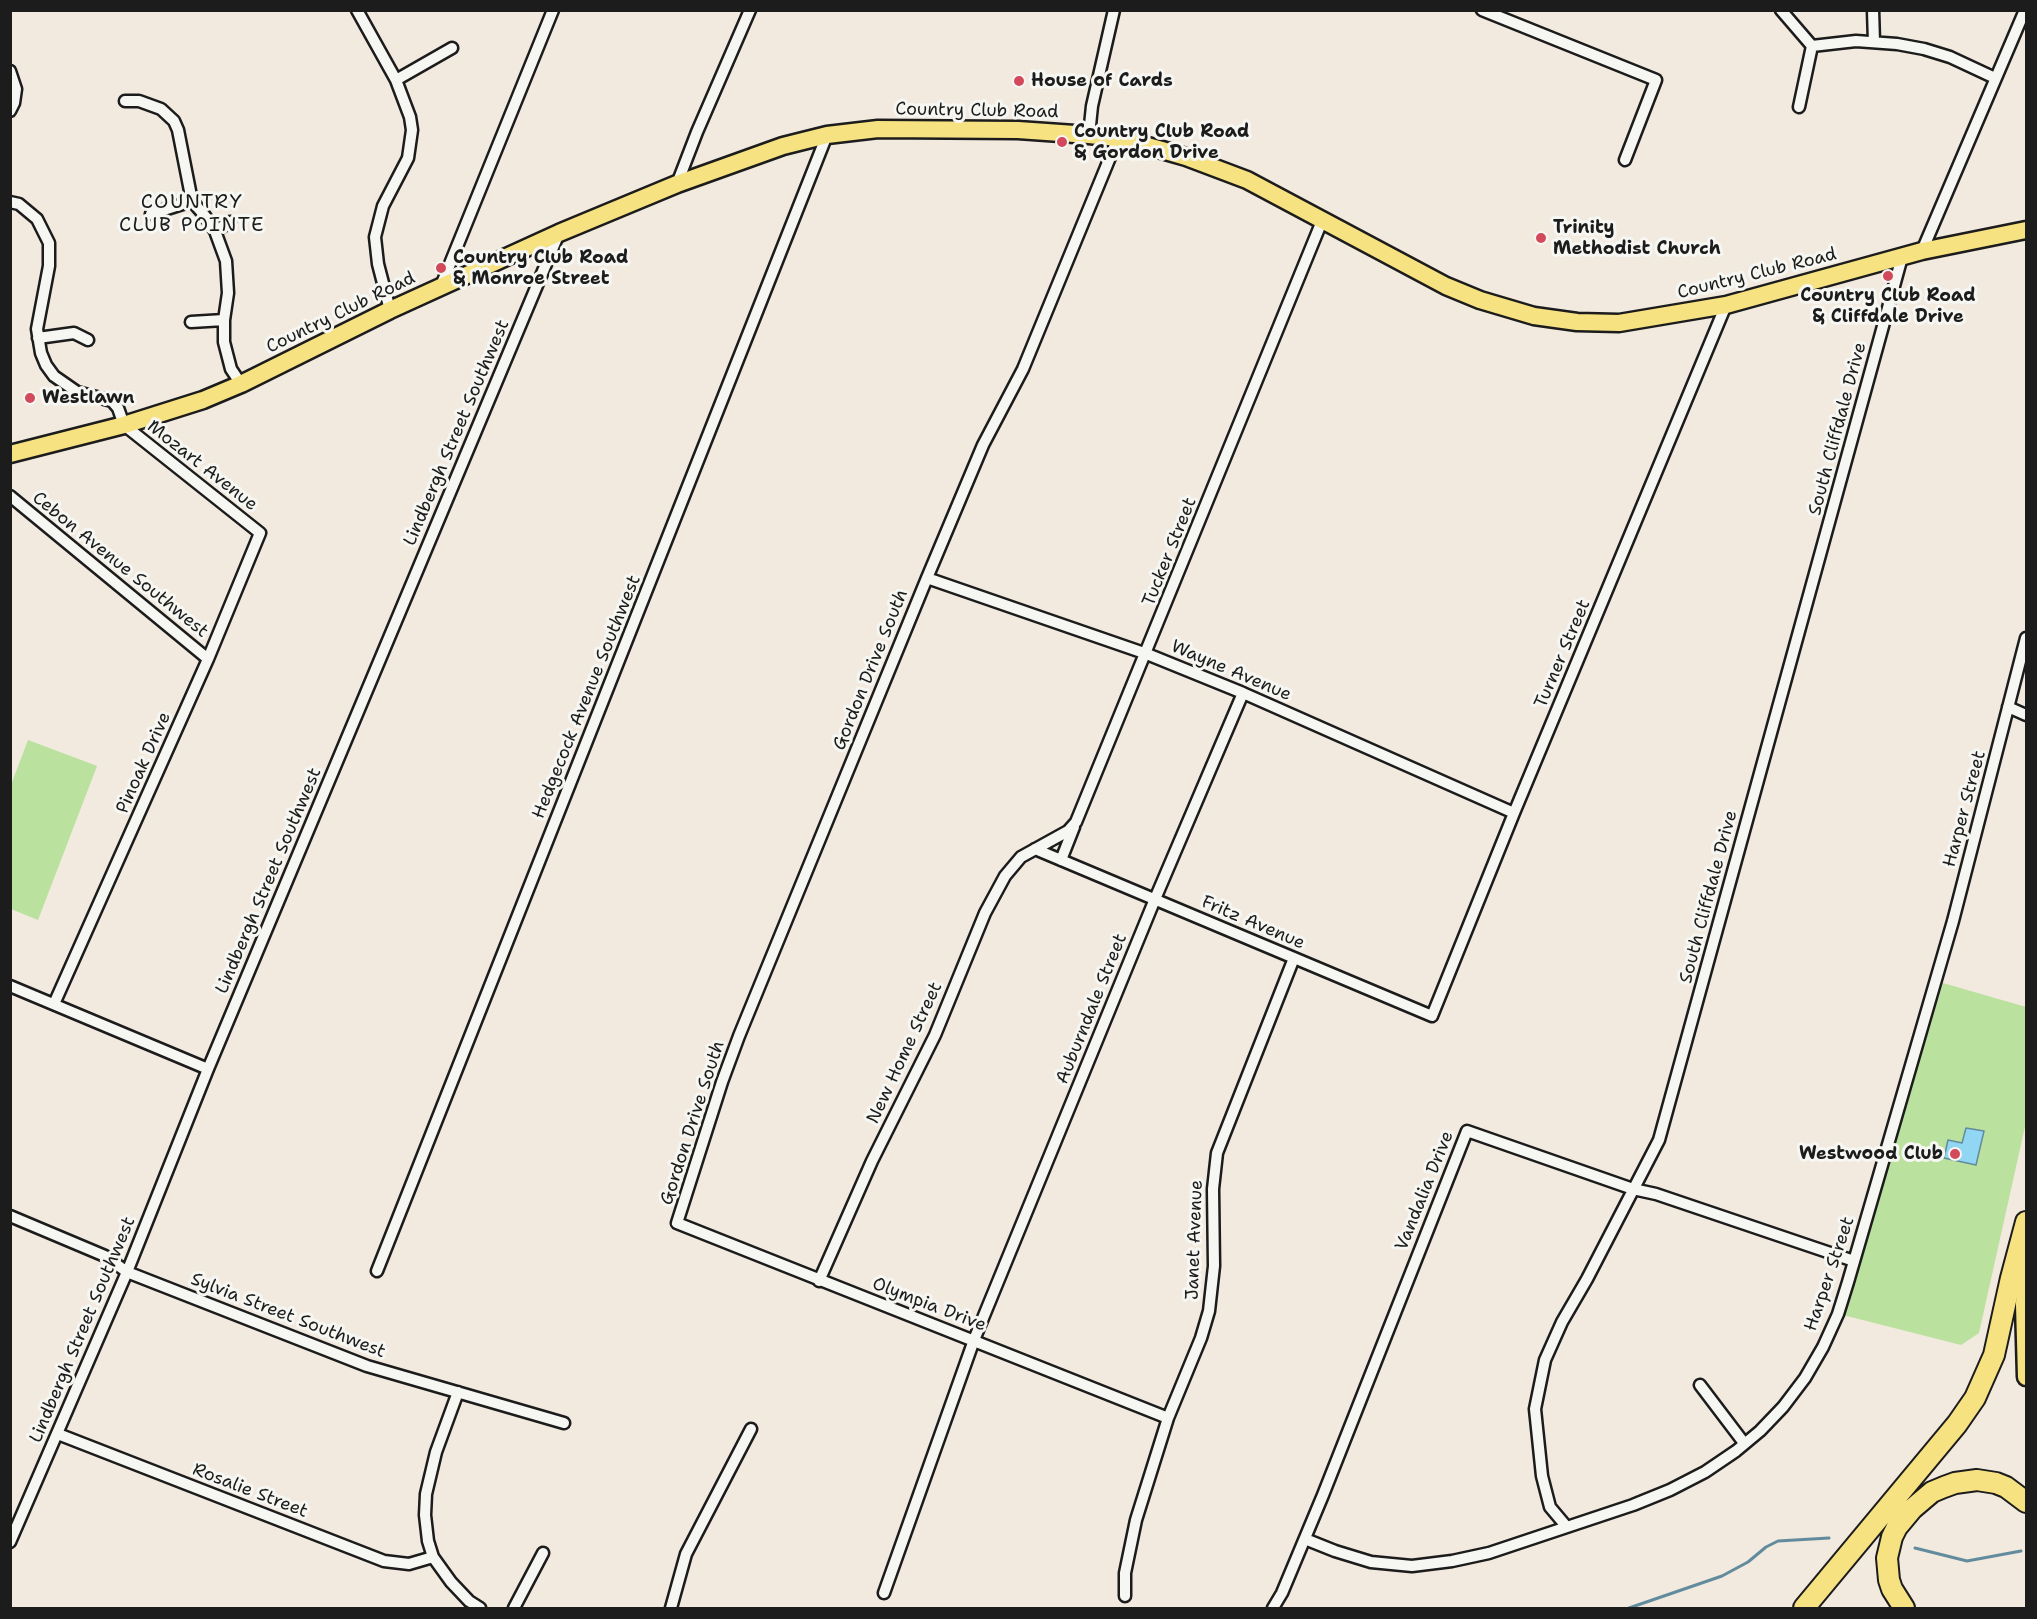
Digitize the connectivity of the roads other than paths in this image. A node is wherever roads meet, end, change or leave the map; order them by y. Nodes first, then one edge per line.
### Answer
1 (357, 10) edge
2 (553, 10) edge
3 (750, 10) edge
4 (1113, 10) edge
5 (1482, 10) edge
6 (1781, 10) edge
7 (1873, 10) edge
8 (2025, 10) edge
9 (1507, 15) edge
10 (1874, 42) junction
11 (1812, 46) junction
12 (452, 48) dead end
13 (10, 71) edge
14 (1995, 78) junction
15 (396, 80) junction
16 (125, 101) dead end
17 (1799, 107) dead end
18 (10, 111) edge
19 (827, 135) junction
20 (1089, 135) junction
21 (1118, 138) junction
22 (1625, 160) dead end
23 (677, 184) junction
24 (192, 201) junction
25 (10, 202) edge
26 (151, 214) dead end
27 (1322, 221) junction
28 (230, 222) dead end
29 (2026, 230) edge
30 (214, 231) junction
31 (559, 233) junction
32 (1922, 251) junction
33 (1902, 257) junction
34 (441, 286) junction
35 (1726, 305) junction
36 (390, 309) junction
37 (224, 320) junction
38 (191, 322) dead end
39 (38, 338) junction
40 (88, 340) dead end
41 (241, 384) junction
42 (124, 425) junction
43 (10, 454) edge
44 (10, 496) edge
45 (260, 533) joint
46 (927, 578) junction
47 (2026, 638) edge
48 (1147, 654) junction
49 (208, 659) junction
50 (1243, 693) junction
51 (2008, 707) junction
52 (2026, 715) edge
53 (1514, 813) junction
54 (1076, 822) junction
55 (1035, 849) junction
56 (1060, 860) junction
57 (1155, 899) junction
58 (1294, 958) junction
59 (10, 986) edge
60 (54, 1004) junction
61 (1432, 1016) joint
62 (208, 1069) junction
63 (1633, 1189) junction
64 (10, 1216) edge
65 (2026, 1222) edge
66 (678, 1223) joint
67 (1854, 1261) junction
68 (2026, 1266) edge
69 (377, 1270) dead end
70 (127, 1272) junction
71 (819, 1281) junction
72 (974, 1340) junction
73 (2026, 1377) edge
74 (1700, 1385) dead end
75 (458, 1392) junction
76 (1168, 1418) junction
77 (564, 1423) dead end
78 (751, 1429) dead end
79 (58, 1434) junction
80 (1744, 1443) junction
81 (2026, 1502) edge
82 (1566, 1526) junction
83 (13, 1527) edge
84 (1305, 1539) junction
85 (10, 1542) edge
86 (543, 1553) dead end
87 (433, 1557) junction
88 (884, 1593) dead end
89 (1125, 1596) dead end
90 (480, 1608) edge
91 (513, 1608) edge
92 (671, 1608) edge
93 (1273, 1608) edge
94 (1804, 1608) edge
95 (1904, 1608) edge

1 - 15 street
2 - 34 street
3 - 23 street
4 - 20 street
5 - 9 street
6 - 11 street
7 - 10 street
8 - 14 street
9 - 22 street
10 - 11 street
10 - 14 street
11 - 17 street
12 - 15 street
13 - 18 street
14 - 32 street
15 - 36 street
16 - 24 street
19 - 20 main road, Country Club Road
19 - 23 main road, Country Club Road
19 - 69 street, Hedgecock Avenue Southwest
20 - 21 main road, Country Club Road
21 - 27 main road, Country Club Road
21 - 46 street, Gordon Drive South
23 - 31 main road, Country Club Road
24 - 26 street
24 - 30 street
25 - 39 street
27 - 35 main road, Country Club Road
27 - 48 street, Tucker Street
28 - 30 street
29 - 32 main road, Country Club Road
30 - 37 street
31 - 34 main road, Country Club Road
31 - 62 street, Lindbergh Street Southwest
32 - 33 main road, Country Club Road
33 - 35 main road, Country Club Road
33 - 63 street, South Cliffdale Drive
34 - 36 main road, Country Club Road
35 - 53 street, Turner Street
36 - 41 main road, Country Club Road
37 - 38 street
37 - 41 street
39 - 40 street
39 - 42 street
41 - 42 main road, Country Club Road
42 - 43 main road, Country Club Road
42 - 45 street, Mozart Avenue
44 - 49 street, Cebon Avenue Southwest
45 - 49 street, Pinoak Drive
46 - 48 street, Wayne Avenue
46 - 66 street, Gordon Drive South
47 - 51 street, Harper Street
48 - 50 street, Wayne Avenue
48 - 54 street, Tucker Street
49 - 60 street, Pinoak Drive
50 - 53 street, Wayne Avenue
50 - 57 street, Auburndale Street
51 - 52 street
51 - 67 street, Harper Street
53 - 61 street, Turner Street
54 - 55 street
54 - 56 street, Tucker Street
55 - 56 street
55 - 71 street, New Home Street
56 - 57 street, Fritz Avenue
57 - 58 street, Fritz Avenue
57 - 72 street, Auburndale Street
58 - 61 street, Fritz Avenue
58 - 76 street, Janet Avenue
59 - 60 street
60 - 62 street
62 - 70 street, Lindbergh Street Southwest
63 - 67 street, Vandalia Drive
63 - 82 street, South Cliffdale Drive
63 - 84 street, Vandalia Drive
64 - 70 street, Sylvia Street Southwest
65 - 94 highway
66 - 71 street, Olympia Drive
67 - 80 street, Harper Street
68 - 73 main road
70 - 75 street, Sylvia Street Southwest
70 - 79 street, Lindbergh Street Southwest
71 - 72 street, Olympia Drive
72 - 76 street, Olympia Drive
72 - 88 street, Auburndale Street
74 - 80 street
75 - 77 street, Sylvia Street Southwest
75 - 87 street
76 - 89 street, Janet Avenue
78 - 92 street
79 - 83 street, Lindbergh Street Southwest
79 - 87 street, Rosalie Street
80 - 82 street, Harper Street
81 - 95 highway
82 - 84 street, Harper Street
83 - 85 street, Lindbergh Street Southwest
84 - 93 street, Vandalia Drive
86 - 91 street
87 - 90 street

